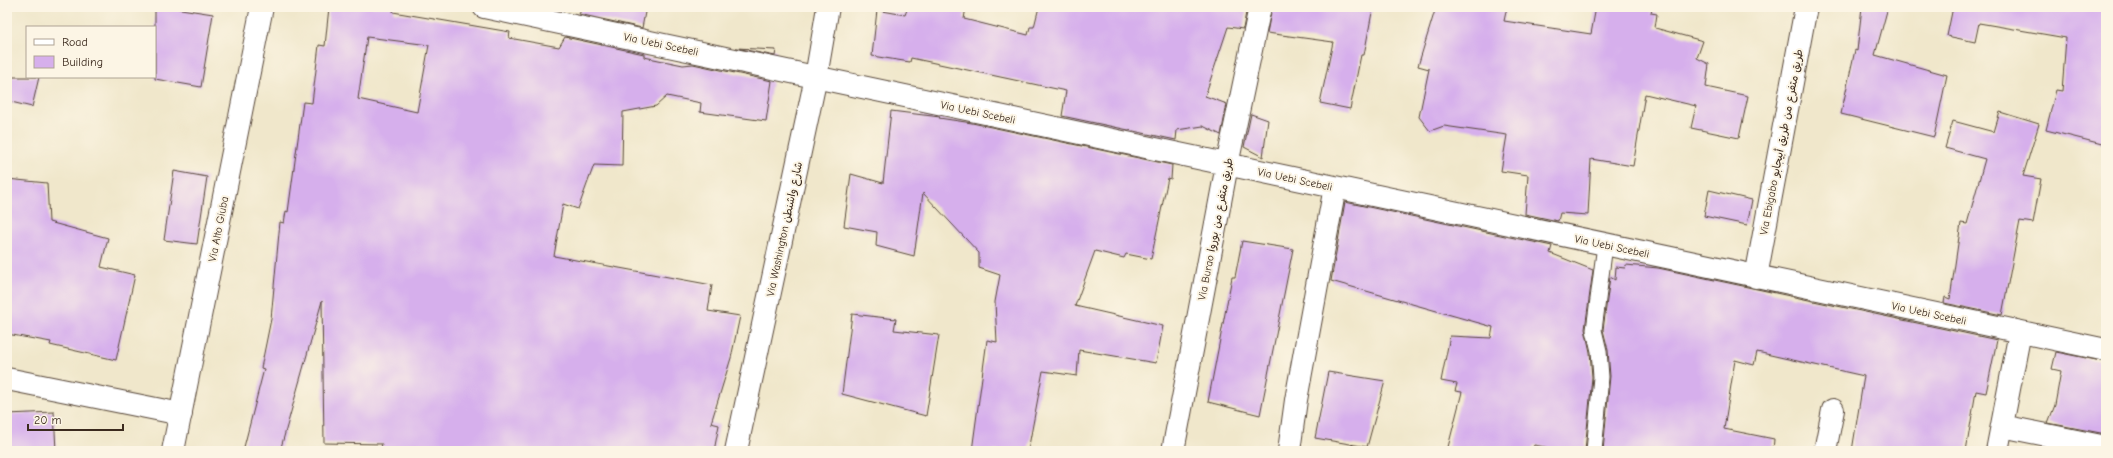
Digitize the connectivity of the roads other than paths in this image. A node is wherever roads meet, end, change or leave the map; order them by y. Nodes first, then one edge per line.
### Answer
1 (262, 7) edge
2 (484, 7) edge
3 (828, 7) edge
4 (1260, 7) edge
5 (1806, 7) edge
6 (816, 77) junction
7 (1227, 165) junction
8 (1335, 187) junction
9 (1605, 244) junction
10 (1756, 277) junction
11 (2020, 332) junction
12 (2106, 350) edge
13 (7, 379) edge
14 (1833, 410) dead end
15 (181, 414) junction
16 (2002, 426) junction
17 (2106, 447) edge
18 (173, 451) edge
19 (736, 451) edge
20 (1173, 451) edge
21 (1289, 451) edge
22 (1594, 451) edge
23 (1825, 451) edge
24 (1997, 451) edge

1 - 15 street, Via Alto Giuba
2 - 6 street, Via Uebi Scebeli
3 - 6 street, Via Washington شارع واشنطن
4 - 7 street, Via Burao طريق متفرع من بوروا
5 - 10 street, Via Ebigabo طريق متفرع من طريق أبيجابو
6 - 7 street, Via Uebi Scebeli
6 - 19 street, Via Washington شارع واشنطن
7 - 8 street, Via Uebi Scebeli
7 - 20 street, Via Burao طريق متفرع من بوروا
8 - 9 street, Via Uebi Scebeli
8 - 21 street
9 - 10 street, Via Uebi Scebeli
9 - 22 lane
10 - 11 street, Via Uebi Scebeli
11 - 12 street, Via Uebi Scebeli
11 - 16 street
13 - 15 street
14 - 23 street
15 - 18 street, Via Alto Giuba
16 - 17 street
16 - 24 street

